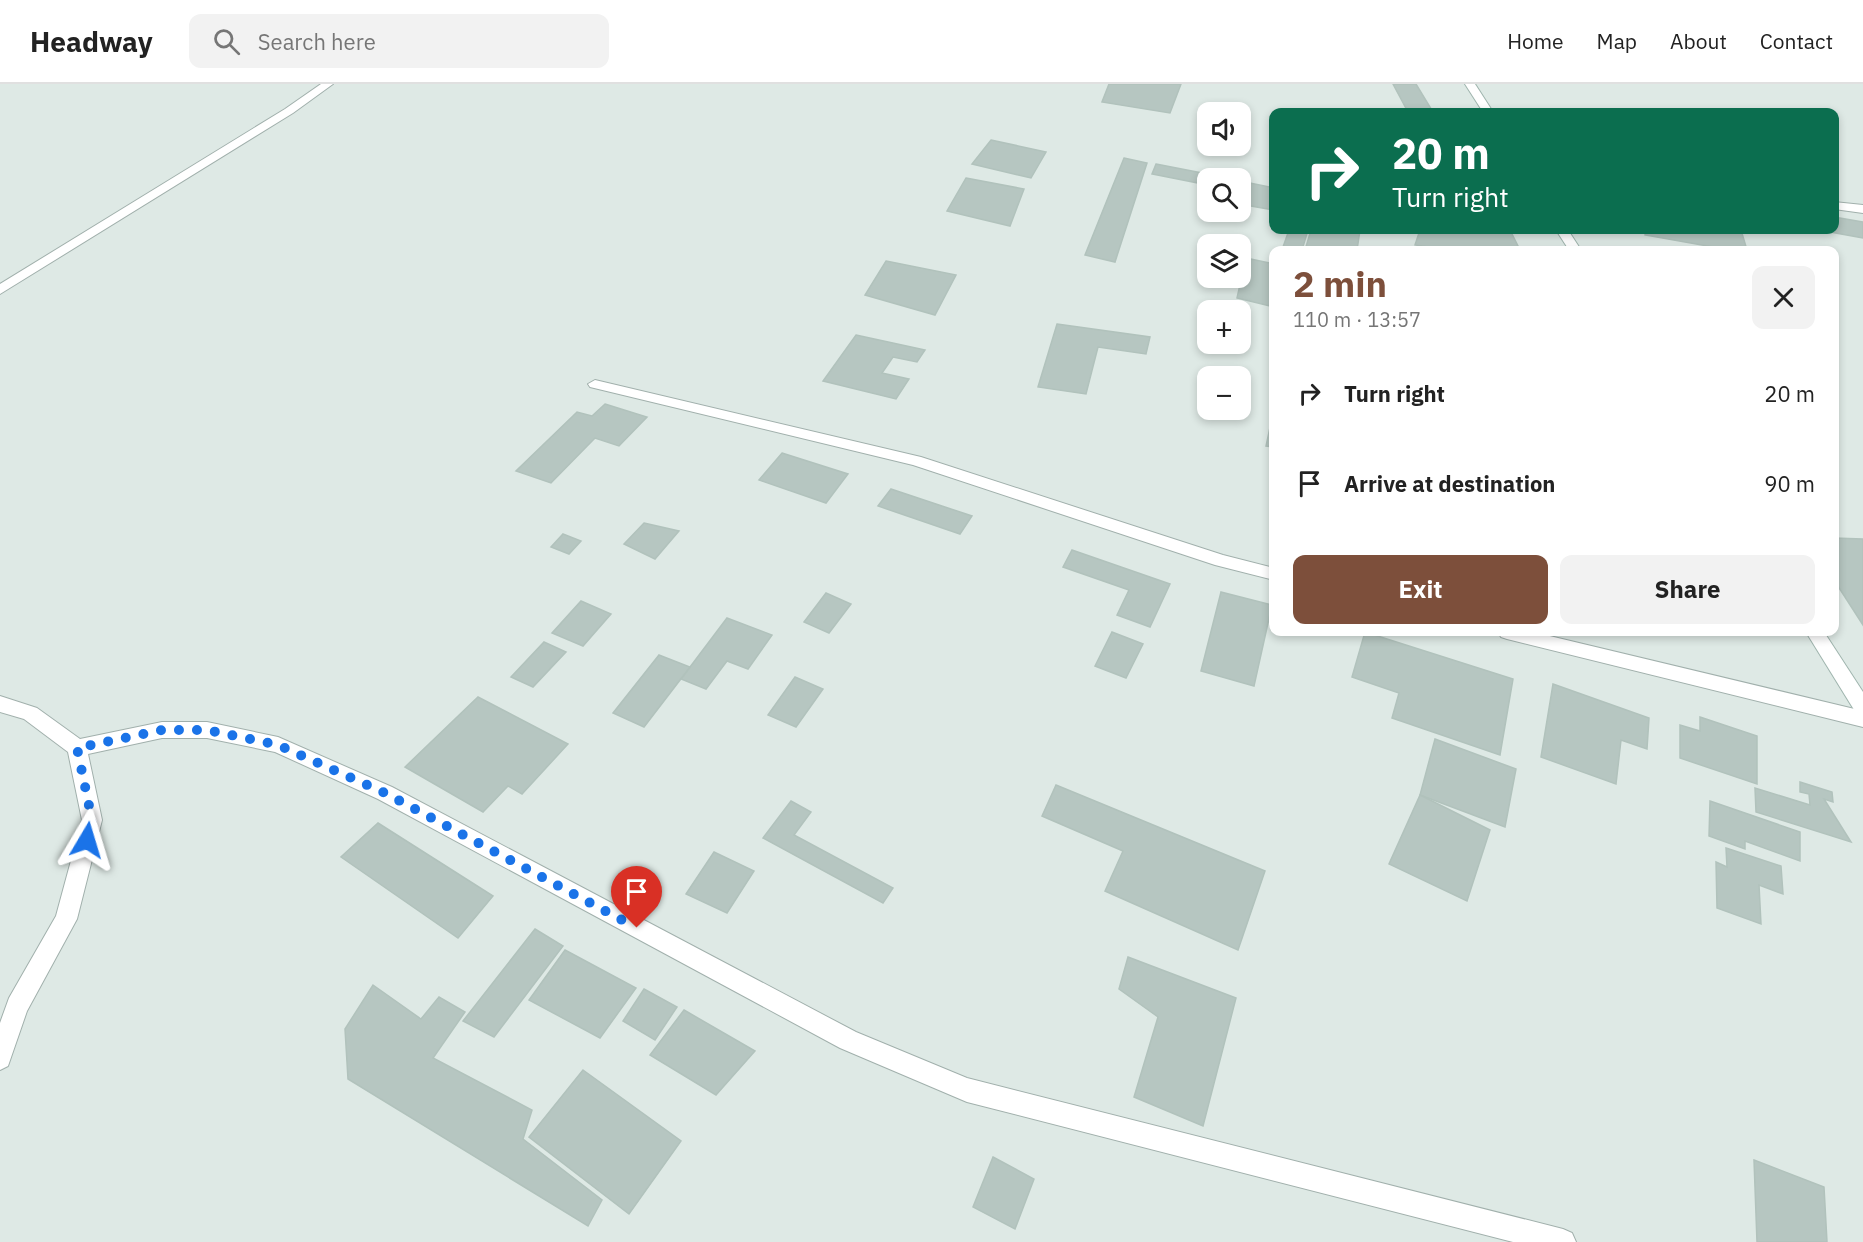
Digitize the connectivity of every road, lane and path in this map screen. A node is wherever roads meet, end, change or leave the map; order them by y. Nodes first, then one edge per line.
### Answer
1 (328, 84) edge
2 (1470, 84) edge
3 (1485, 108) edge
4 (1839, 206) edge
5 (1863, 209) edge
6 (0, 290) edge
7 (595, 384) dead end
8 (1269, 573) edge
9 (1523, 636) edge
10 (1818, 636) edge
11 (0, 704) edge
12 (1863, 708) edge
13 (1863, 719) edge
14 (77, 748) junction
15 (9, 1005) edge
16 (0, 1058) edge
17 (1563, 1242) edge

1 - 6 street
2 - 3 street
4 - 5 street
7 - 8 street
9 - 13 street
10 - 12 street
11 - 14 street
14 - 15 street
14 - 17 street
15 - 16 street

